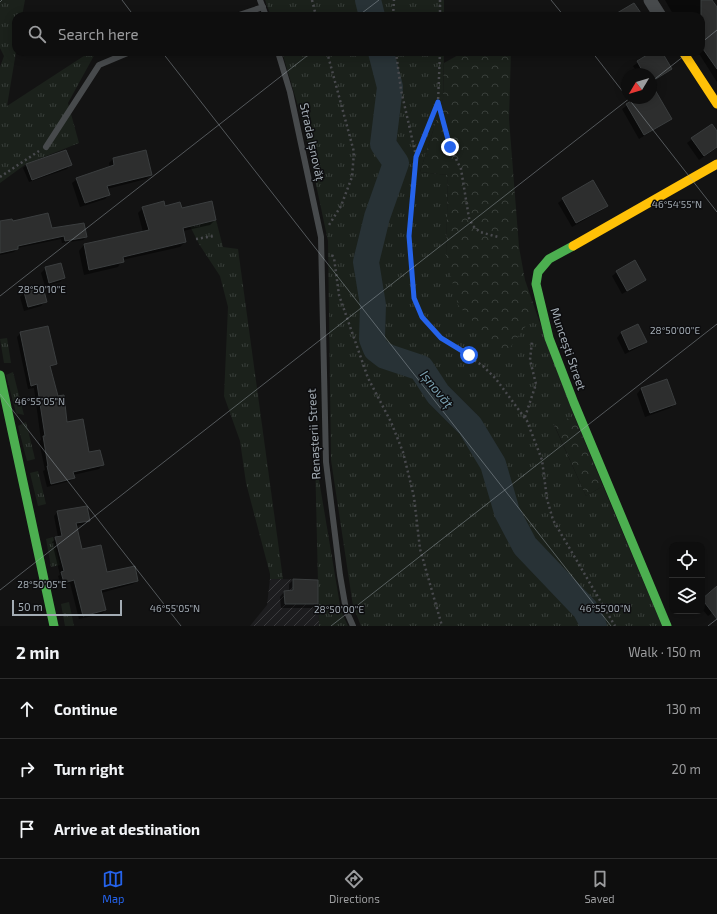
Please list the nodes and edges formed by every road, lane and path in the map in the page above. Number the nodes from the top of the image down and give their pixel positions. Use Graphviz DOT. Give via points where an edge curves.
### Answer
graph roads {
  1 [pos="260,0"];
  2 [pos="312,0"];
  3 [pos="394,0"];
  4 [pos="440,0"];
  5 [pos="650,0"];
  6 [pos="263,7"];
  7 [pos="248,12"];
  8 [pos="265,12"];
  9 [pos="315,12"];
  10 [pos="393,12"];
  11 [pos="440,12"];
  12 [pos="658,12"];
  13 [pos="120,56"];
  14 [pos="279,56"];
  15 [pos="328,56"];
  16 [pos="397,56"];
  17 [pos="440,56"];
  18 [pos="686,56"];
  19 [pos="438,102"];
  20 [pos="717,104"];
  21 [pos="46,147"];
  22 [pos="416,157"];
  23 [pos="717,164"];
  24 [pos="0,177"];
  25 [pos="214,236"];
  26 [pos="321,237"];
  27 [pos="498,237"];
  28 [pos="196,239"];
  29 [pos="532,334"];
  30 [pos="0,376"];
  31 [pos="525,418"];
  32 [pos="54,626"];
  33 [pos="353,626"];
  34 [pos="442,626"];
  35 [pos="615,626"];
  36 [pos="667,626"];
  1 -- 6 [label="lane"];
  2 -- 9 [label="path"];
  3 -- 10 [label="path"];
  4 -- 11 [label="path"];
  5 -- 12 [label="street"];
  6 -- 7 [label="lane"];
  6 -- 8 [label="lane"];
  13 -- 21 [label="lane" via="99,65"];
  14 -- 26 [label="lane, Strada Ișnovăț" via="290,92"];
  15 -- 26 [label="path" via="354,152 352,177 341,206"];
  16 -- 22 [label="path" via="401,90"];
  17 -- 19 [label="path"];
  18 -- 20 [label="street"];
  19 -- 22 [label="path"];
  19 -- 27 [label="path" via="448,141 461,169 469,218 480,232"];
  21 -- 24 [label="path"];
  22 -- 31 [label="path" via="409,236 414,298 422,317 441,338 483,366"];
  23 -- 36 [label="street, Muncești Street" via="550,259 538,272 536,284 549,338"];
  25 -- 28 [label="path"];
  26 -- 33 [label="lane, Renașterii Street" via="326,462 342,589 346,610"];
  26 -- 34 [label="path" via="334,258 339,295 368,378 403,452 414,497 420,549"];
  29 -- 31 [label="path" via="530,360 536,384"];
  30 -- 32 [label="street"];
  31 -- 35 [label="path" via="542,460 547,499 553,520"];
}
